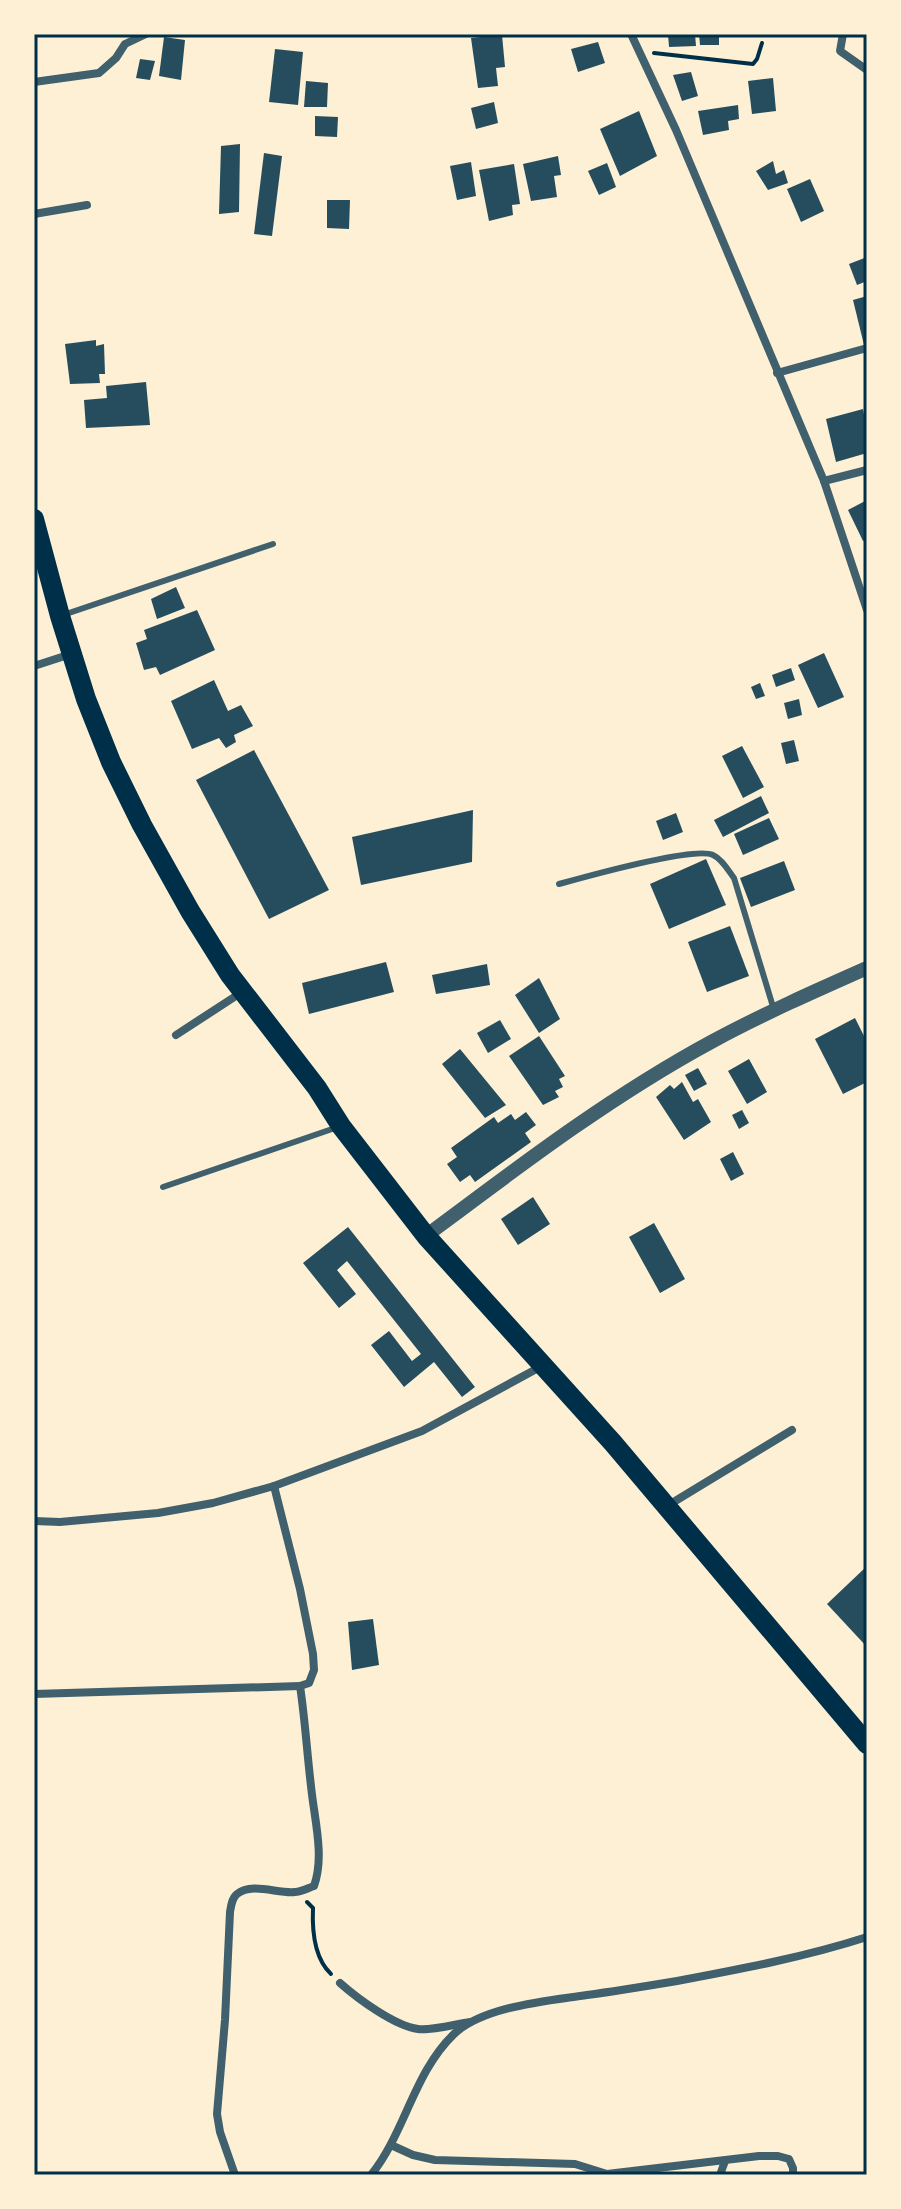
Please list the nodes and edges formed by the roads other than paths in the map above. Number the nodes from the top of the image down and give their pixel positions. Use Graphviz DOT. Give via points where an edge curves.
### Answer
graph roads {
  1 [pos="146,34"];
  2 [pos="631,34"];
  3 [pos="843,34"];
  4 [pos="867,70"];
  5 [pos="34,82"];
  6 [pos="87,205"];
  7 [pos="34,214"];
  8 [pos="867,348"];
  9 [pos="777,373"];
  10 [pos="867,470"];
  11 [pos="824,481"];
  12 [pos="34,519"];
  13 [pos="273,544"];
  14 [pos="867,610"];
  15 [pos="60,616"];
  16 [pos="72,654"];
  17 [pos="34,666"];
  18 [pos="559,884"];
  19 [pos="867,968"];
  20 [pos="242,991"];
  21 [pos="774,1010"];
  22 [pos="176,1035"];
  23 [pos="341,1126"];
  24 [pos="163,1187"];
  25 [pos="426,1236"];
  26 [pos="543,1365"];
  27 [pos="792,1430"];
  28 [pos="274,1486"];
  29 [pos="666,1506"];
  30 [pos="34,1521"];
  31 [pos="300,1686"];
  32 [pos="34,1694"];
  33 [pos="867,1744"];
  34 [pos="867,1937"];
  35 [pos="340,1983"];
  36 [pos="472,2021"];
  37 [pos="391,2145"];
  38 [pos="725,2161"];
  39 [pos="235,2175"];
  40 [pos="371,2175"];
  41 [pos="720,2175"];
  42 [pos="793,2175"];
  1 -- 5 [label="street" via="125,44 99,73"];
  2 -- 9 [label="street"];
  3 -- 4 [label="street" via="840,51"];
  6 -- 7 [label="street"];
  8 -- 9 [label="street"];
  9 -- 11 [label="street"];
  10 -- 11 [label="street"];
  11 -- 14 [label="street"];
  12 -- 15 [label="highway"];
  13 -- 15 [label="lane"];
  15 -- 16 [label="highway"];
  16 -- 17 [label="street"];
  16 -- 20 [label="highway" via="111,762 142,825"];
  18 -- 21 [label="lane" via="711,853 734,878"];
  19 -- 21 [label="street"];
  20 -- 22 [label="street"];
  20 -- 23 [label="highway"];
  21 -- 25 [label="street" via="591,1116"];
  23 -- 24 [label="lane"];
  23 -- 25 [label="highway"];
  25 -- 26 [label="highway"];
  26 -- 28 [label="street" via="422,1431"];
  26 -- 29 [label="highway"];
  27 -- 29 [label="street"];
  28 -- 30 [label="street" via="158,1513"];
  28 -- 31 [label="street" via="313,1654 313,1677"];
  29 -- 33 [label="highway"];
  31 -- 32 [label="street"];
  31 -- 39 [label="street" via="318,1875 314,1886 297,1892 259,1889 232,1900 217,2114"];
  34 -- 36 [label="street" via="767,1964 539,2001"];
  35 -- 36 [label="street" via="362,2002 419,2030"];
  36 -- 37 [label="street" via="435,2058"];
  37 -- 38 [label="street" via="435,2160 575,2164 607,2174"];
  37 -- 40 [label="street"];
  38 -- 41 [label="street"];
  38 -- 42 [label="street" via="778,2156 789,2159"];
}
